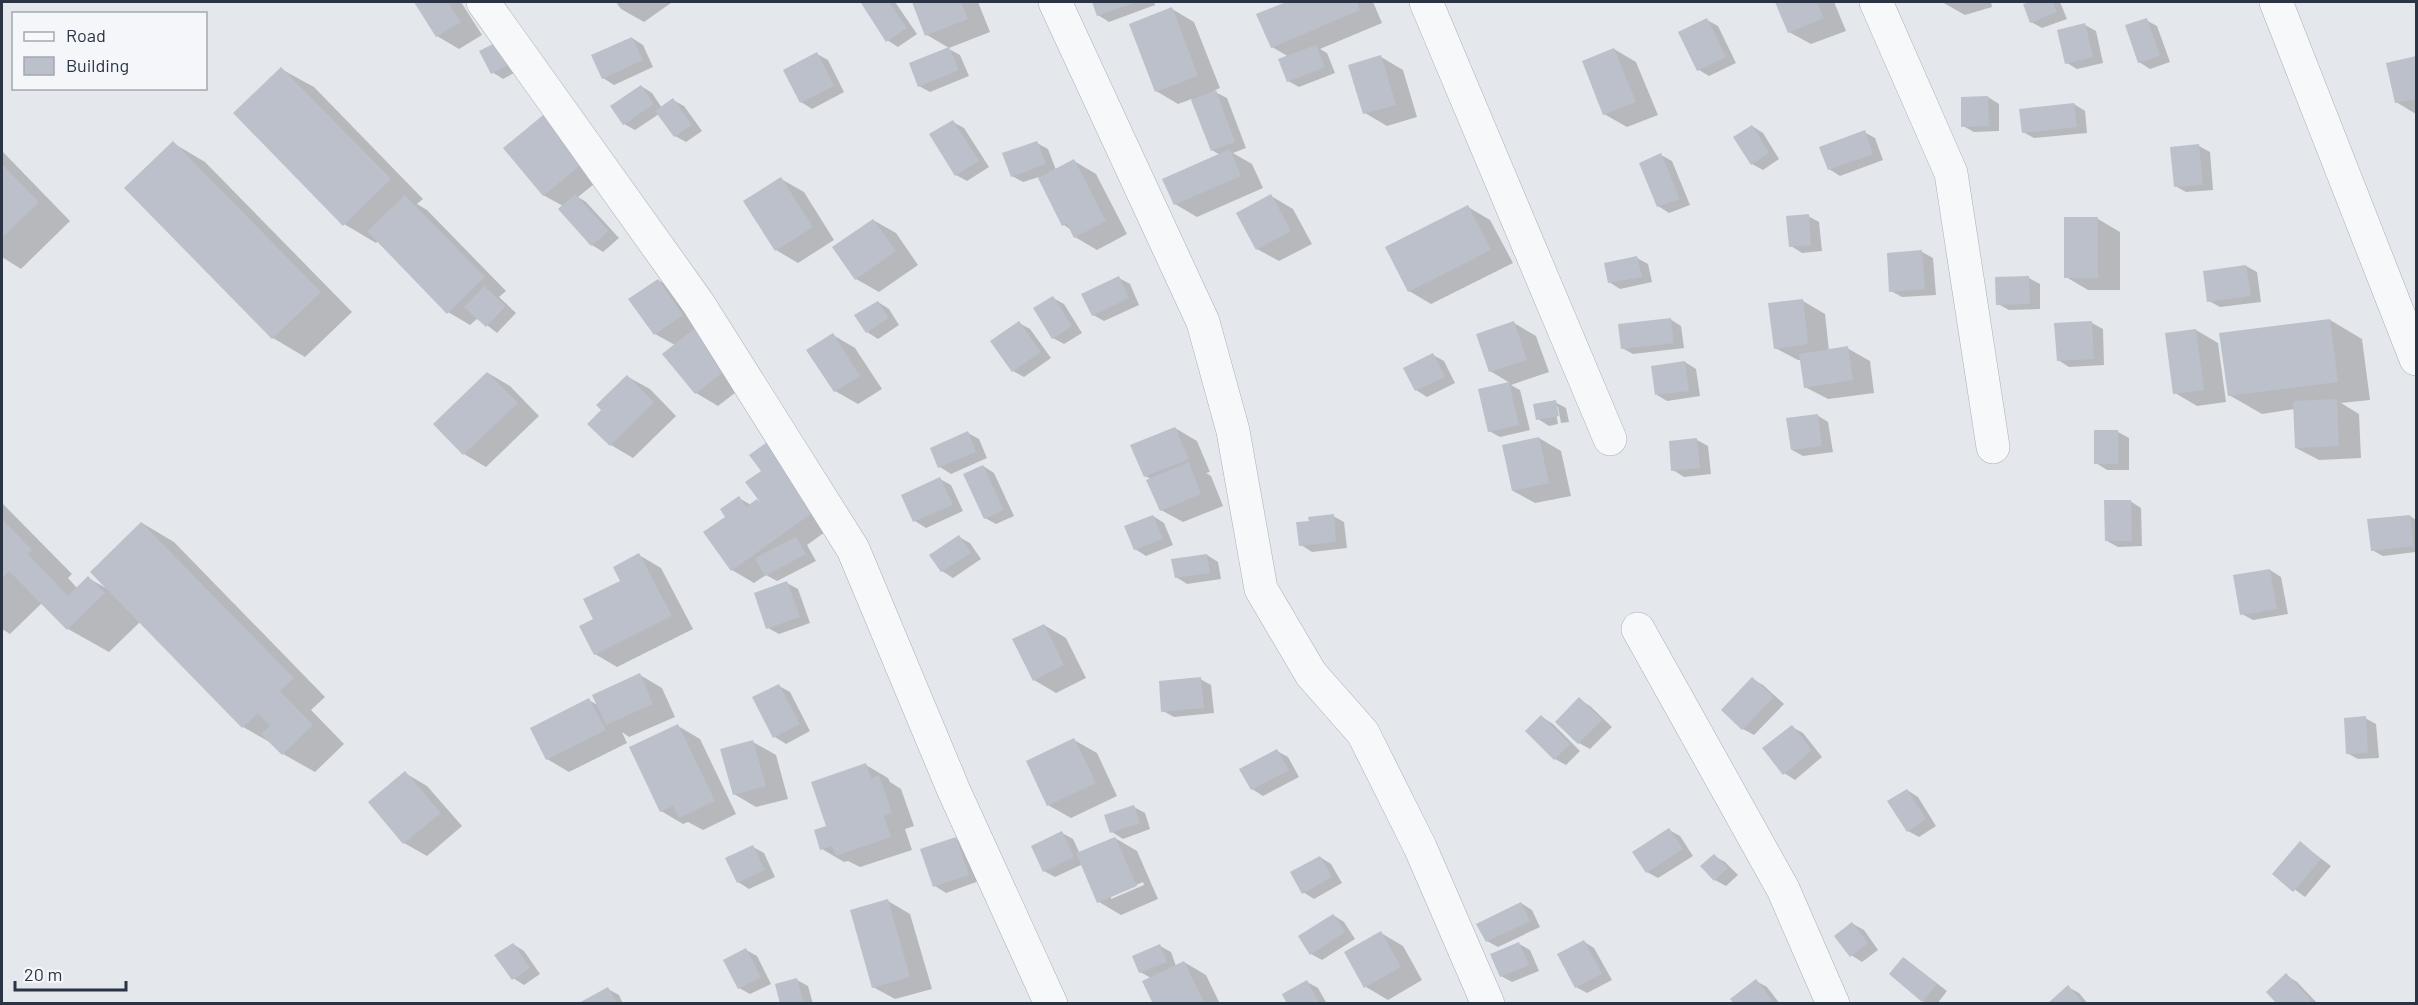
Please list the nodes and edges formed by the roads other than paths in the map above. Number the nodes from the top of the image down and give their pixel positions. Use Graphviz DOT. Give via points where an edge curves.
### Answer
graph roads {
  1 [pos="483,2"];
  2 [pos="1055,2"];
  3 [pos="1426,2"];
  4 [pos="1876,2"];
  5 [pos="2276,2"];
  6 [pos="2416,359"];
  7 [pos="1610,439"];
  8 [pos="1993,447"];
  9 [pos="1638,629"];
  10 [pos="1051,1004"];
  11 [pos="1488,1004"];
  12 [pos="1833,1004"];
  1 -- 10 [label="street" via="698,303 853,549 954,791"];
  2 -- 11 [label="street" via="1203,322 1233,431 1261,590 1311,674 1363,733 1420,847"];
  3 -- 7 [label="street"];
  4 -- 8 [label="street" via="1951,173"];
  5 -- 6 [label="street"];
  9 -- 12 [label="street" via="1783,889"];
}
